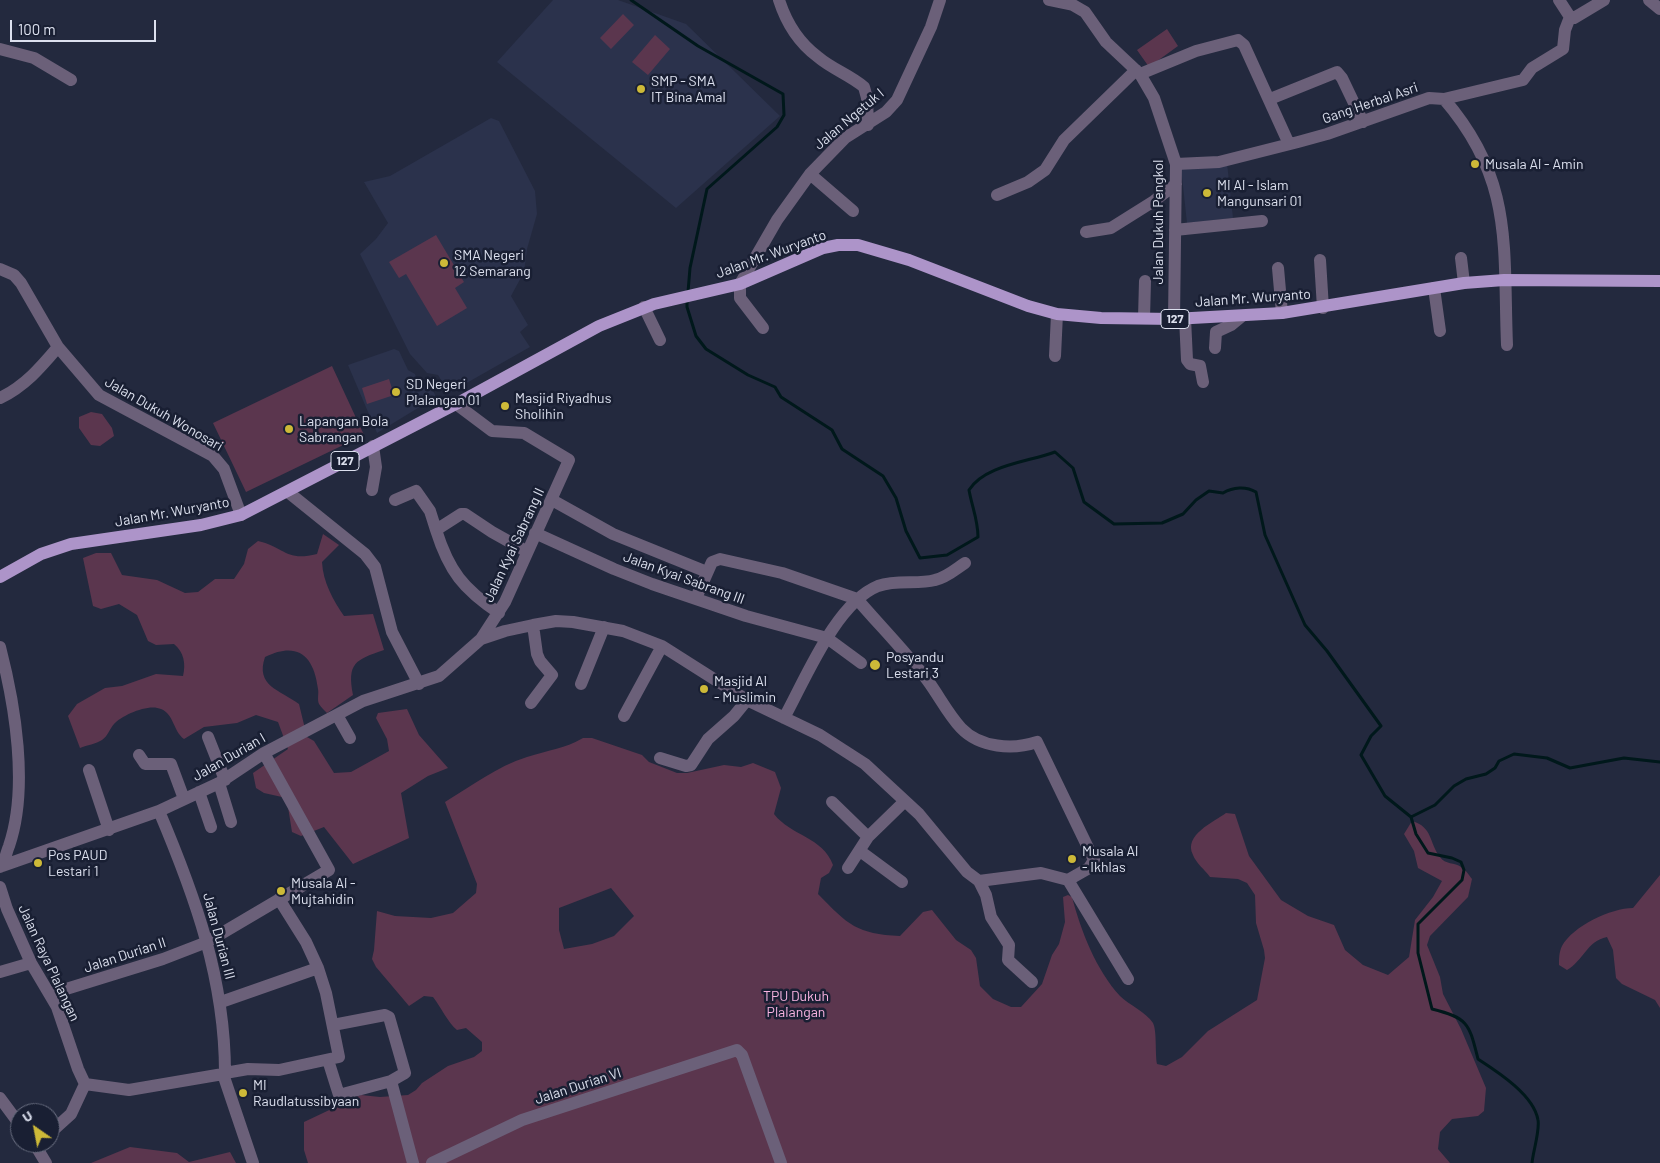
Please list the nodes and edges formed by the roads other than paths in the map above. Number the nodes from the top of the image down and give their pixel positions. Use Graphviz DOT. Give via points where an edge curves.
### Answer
graph roads {
  1 [pos="940,0"];
  2 [pos="1049,0"];
  3 [pos="1559,0"];
  4 [pos="1604,0"];
  5 [pos="1649,0"];
  6 [pos="784,2"];
  7 [pos="1075,3"];
  8 [pos="1660,9"];
  9 [pos="1570,17"];
  10 [pos="0,49"];
  11 [pos="1138,72"];
  12 [pos="71,80"];
  13 [pos="1270,99"];
  14 [pos="1444,99"];
  15 [pos="1363,122"];
  16 [pos="868,125"];
  17 [pos="1290,144"];
  18 [pos="1176,164"];
  19 [pos="810,174"];
  20 [pos="1176,184"];
  21 [pos="997,195"];
  22 [pos="853,211"];
  23 [pos="1262,221"];
  24 [pos="1175,230"];
  25 [pos="1086,232"];
  26 [pos="1461,258"];
  27 [pos="1320,260"];
  28 [pos="1278,268"];
  29 [pos="0,269"];
  30 [pos="1504,280"];
  31 [pos="1145,281"];
  32 [pos="1660,281"];
  33 [pos="1464,283"];
  34 [pos="740,284"];
  35 [pos="1434,288"];
  36 [pos="644,307"];
  37 [pos="1323,308"];
  38 [pos="1282,313"];
  39 [pos="1057,314"];
  40 [pos="1242,316"];
  41 [pos="1144,318"];
  42 [pos="1179,319"];
  43 [pos="763,328"];
  44 [pos="1440,331"];
  45 [pos="660,340"];
  46 [pos="1507,345"];
  47 [pos="58,346"];
  48 [pos="1215,348"];
  49 [pos="1055,356"];
  50 [pos="1203,382"];
  51 [pos="0,398"];
  52 [pos="456,404"];
  53 [pos="373,446"];
  54 [pos="372,490"];
  55 [pos="288,492"];
  56 [pos="395,500"];
  57 [pos="552,500"];
  58 [pos="242,515"];
  59 [pos="436,530"];
  60 [pos="535,533"];
  61 [pos="526,551"];
  62 [pos="965,563"];
  63 [pos="707,572"];
  64 [pos="0,577"];
  65 [pos="696,598"];
  66 [pos="857,598"];
  67 [pos="499,613"];
  68 [pos="533,625"];
  69 [pos="604,627"];
  70 [pos="827,638"];
  71 [pos="481,639"];
  72 [pos="662,646"];
  73 [pos="0,647"];
  74 [pos="861,663"];
  75 [pos="418,684"];
  76 [pos="581,684"];
  77 [pos="747,700"];
  78 [pos="531,703"];
  79 [pos="337,715"];
  80 [pos="624,716"];
  81 [pos="784,718"];
  82 [pos="208,737"];
  83 [pos="350,738"];
  84 [pos="264,753"];
  85 [pos="139,754"];
  86 [pos="660,758"];
  87 [pos="89,770"];
  88 [pos="222,781"];
  89 [pos="199,792"];
  90 [pos="184,798"];
  91 [pos="905,801"];
  92 [pos="832,802"];
  93 [pos="159,811"];
  94 [pos="231,822"];
  95 [pos="212,827"];
  96 [pos="109,830"];
  97 [pos="868,837"];
  98 [pos="860,851"];
  99 [pos="1,866"];
  100 [pos="848,868"];
  101 [pos="1068,880"];
  102 [pos="979,881"];
  103 [pos="902,882"];
  104 [pos="0,887"];
  105 [pos="279,899"];
  106 [pos="207,942"];
  107 [pos="31,963"];
  108 [pos="0,972"];
  109 [pos="319,972"];
  110 [pos="1128,979"];
  111 [pos="1032,982"];
  112 [pos="50,994"];
  113 [pos="221,1002"];
  114 [pos="333,1025"];
  115 [pos="328,1060"];
  116 [pos="224,1073"];
  117 [pos="391,1081"];
  118 [pos="85,1084"];
  119 [pos="0,1098"];
  120 [pos="10,1112"];
  121 [pos="60,1124"];
  122 [pos="253,1163"];
  123 [pos="413,1163"];
  124 [pos="432,1163"];
  125 [pos="781,1163"];
  1 -- 16 [label="street, Jalan Ngetuk I" via="904,88 886,112"];
  2 -- 7 [label="street, Jalan Dukuh Pengkol"];
  3 -- 9 [label="street"];
  4 -- 9 [label="street"];
  5 -- 8 [label="street"];
  6 -- 16 [label="street" via="788,22 804,45 818,58 864,87"];
  7 -- 11 [label="street, Jalan Dukuh Pengkol" via="1106,42"];
  9 -- 14 [label="street, Gang Herbal Asri" via="1563,49 1532,68 1523,80"];
  10 -- 12 [label="street" via="34,58"];
  11 -- 13 [label="street" via="1238,40 1244,45"];
  11 -- 18 [label="street, Jalan Dukuh Pengkol" via="1154,98"];
  11 -- 21 [label="street" via="1064,140 1045,170 1028,182"];
  13 -- 15 [label="street" via="1337,72"];
  13 -- 17 [label="street"];
  14 -- 15 [label="street, Gang Herbal Asri" via="1429,98"];
  14 -- 30 [label="street" via="1467,128 1488,165 1503,223"];
  15 -- 17 [label="street, Gang Herbal Asri"];
  16 -- 19 [label="street, Jalan Ngetuk I" via="845,138"];
  17 -- 18 [label="street, Gang Herbal Asri" via="1219,162"];
  18 -- 20 [label="street, Jalan Dukuh Pengkol"];
  19 -- 22 [label="street"];
  19 -- 34 [label="street, Jalan Ngetuk I" via="777,220"];
  20 -- 24 [label="street, Jalan Dukuh Pengkol"];
  20 -- 25 [label="street" via="1154,202 1111,228"];
  23 -- 24 [label="street"];
  24 -- 42 [label="street, Jalan Dukuh Pengkol"];
  26 -- 33 [label="street"];
  27 -- 37 [label="street"];
  28 -- 38 [label="street"];
  29 -- 47 [label="street, Jalan Dukuh Wonosari" via="14,275 21,283"];
  30 -- 32 [label="main road, Jalan Mr. Wuryanto / 127"];
  30 -- 33 [label="main road, Jalan Mr. Wuryanto / 127"];
  30 -- 46 [label="street"];
  31 -- 41 [label="street"];
  33 -- 35 [label="main road, Jalan Mr. Wuryanto / 127"];
  34 -- 36 [label="main road, Jalan Mr. Wuryanto / 127"];
  34 -- 39 [label="main road, Jalan Mr. Wuryanto / 127" via="823,248 848,244 909,260"];
  34 -- 43 [label="street" via="740,298"];
  35 -- 37 [label="main road, Jalan Mr. Wuryanto / 127"];
  35 -- 44 [label="street"];
  36 -- 45 [label="street"];
  36 -- 52 [label="main road, Jalan Mr. Wuryanto / 127" via="592,329"];
  37 -- 38 [label="main road, Jalan Mr. Wuryanto / 127"];
  38 -- 40 [label="main road, Jalan Mr. Wuryanto / 127"];
  39 -- 41 [label="main road, Jalan Mr. Wuryanto / 127"];
  39 -- 49 [label="street"];
  40 -- 42 [label="main road, Jalan Mr. Wuryanto / 127"];
  40 -- 48 [label="street" via="1216,332"];
  41 -- 42 [label="main road, Jalan Mr. Wuryanto / 127"];
  42 -- 50 [label="street, Jalan Dukuh Pengkol" via="1187,360 1200,366"];
  47 -- 51 [label="street" via="20,387"];
  47 -- 58 [label="street, Jalan Dukuh Wonosari" via="99,395 213,456 224,469"];
  52 -- 53 [label="main road, Jalan Mr. Wuryanto / 127"];
  52 -- 57 [label="street, Jalan Kyai Sabrang II" via="492,431 524,433 569,460"];
  53 -- 54 [label="street" via="376,467"];
  53 -- 55 [label="main road, Jalan Mr. Wuryanto / 127"];
  55 -- 58 [label="main road, Jalan Mr. Wuryanto / 127"];
  55 -- 75 [label="street" via="365,554 374,568 392,632"];
  56 -- 59 [label="street" via="416,491 430,511"];
  57 -- 60 [label="street, Jalan Kyai Sabrang II"];
  57 -- 63 [label="street" via="613,534"];
  58 -- 64 [label="main road, Jalan Mr. Wuryanto / 127" via="201,525 71,544 41,554"];
  59 -- 61 [label="street" via="465,514"];
  59 -- 67 [label="street" via="455,574 475,597"];
  60 -- 61 [label="street, Jalan Kyai Sabrang II"];
  60 -- 65 [label="street, Jalan Kyai Sabrang III" via="614,569"];
  61 -- 67 [label="street, Jalan Kyai Sabrang II"];
  62 -- 66 [label="street" via="936,580 911,580 879,586"];
  63 -- 65 [label="street"];
  63 -- 66 [label="street" via="712,562 720,559 782,573"];
  65 -- 70 [label="street, Jalan Kyai Sabrang III" via="746,616"];
  66 -- 70 [label="street"];
  66 -- 101 [label="street" via="928,681 961,729 973,737 1000,746 1014,748 1036,742 1040,747 1052,778 1094,860 1089,868"];
  67 -- 71 [label="street, Jalan Kyai Sabrang II"];
  68 -- 69 [label="street" via="556,621"];
  68 -- 71 [label="street"];
  68 -- 78 [label="street" via="540,662 552,675"];
  69 -- 72 [label="street"];
  69 -- 76 [label="street"];
  70 -- 74 [label="street"];
  70 -- 81 [label="street"];
  71 -- 75 [label="street, Jalan Durian I" via="439,676"];
  72 -- 77 [label="street"];
  72 -- 80 [label="street"];
  73 -- 99 [label="street" via="11,689 18,749 16,826"];
  75 -- 79 [label="street, Jalan Durian I" via="363,701"];
  77 -- 81 [label="street"];
  77 -- 86 [label="street" via="708,739 691,765"];
  79 -- 83 [label="street"];
  79 -- 84 [label="street, Jalan Durian I"];
  81 -- 91 [label="street" via="820,735 865,764"];
  82 -- 88 [label="street"];
  84 -- 88 [label="street, Jalan Durian I"];
  84 -- 105 [label="street, Jalan Durian II" via="330,869"];
  85 -- 90 [label="street" via="145,764 170,763"];
  87 -- 96 [label="street"];
  88 -- 89 [label="street, Jalan Durian I"];
  88 -- 94 [label="street"];
  89 -- 90 [label="street, Jalan Durian I"];
  89 -- 95 [label="street"];
  90 -- 93 [label="street, Jalan Durian I"];
  91 -- 97 [label="street"];
  91 -- 102 [label="street" via="967,872"];
  92 -- 97 [label="street"];
  93 -- 96 [label="street, Jalan Durian I"];
  93 -- 106 [label="street, Jalan Durian III" via="184,871"];
  96 -- 99 [label="street, Jalan Durian I"];
  97 -- 98 [label="street"];
  98 -- 100 [label="street"];
  98 -- 103 [label="street"];
  101 -- 102 [label="street" via="1041,873"];
  101 -- 110 [label="street"];
  102 -- 111 [label="street" via="991,917 1009,945 1008,960"];
  104 -- 107 [label="street, Jalan Raya Plalangan"];
  105 -- 106 [label="street, Jalan Durian II"];
  105 -- 109 [label="street" via="306,942"];
  106 -- 112 [label="street, Jalan Durian II"];
  106 -- 113 [label="street, Jalan Durian III"];
  107 -- 108 [label="street"];
  107 -- 112 [label="street, Jalan Raya Plalangan"];
  109 -- 113 [label="street"];
  109 -- 114 [label="street"];
  112 -- 118 [label="street, Jalan Raya Plalangan"];
  113 -- 116 [label="street, Jalan Durian III" via="225,1034"];
  114 -- 115 [label="street" via="339,1055"];
  114 -- 117 [label="street" via="384,1015 389,1017 405,1073"];
  115 -- 116 [label="street" via="279,1070 248,1069"];
  115 -- 117 [label="street" via="339,1094"];
  116 -- 118 [label="street" via="129,1090"];
  116 -- 122 [label="street"];
  117 -- 123 [label="street"];
  118 -- 121 [label="street" via="73,1112"];
  119 -- 120 [label="street"];
  124 -- 125 [label="street, Jalan Durian VI" via="522,1120 737,1050 742,1055"];
}
